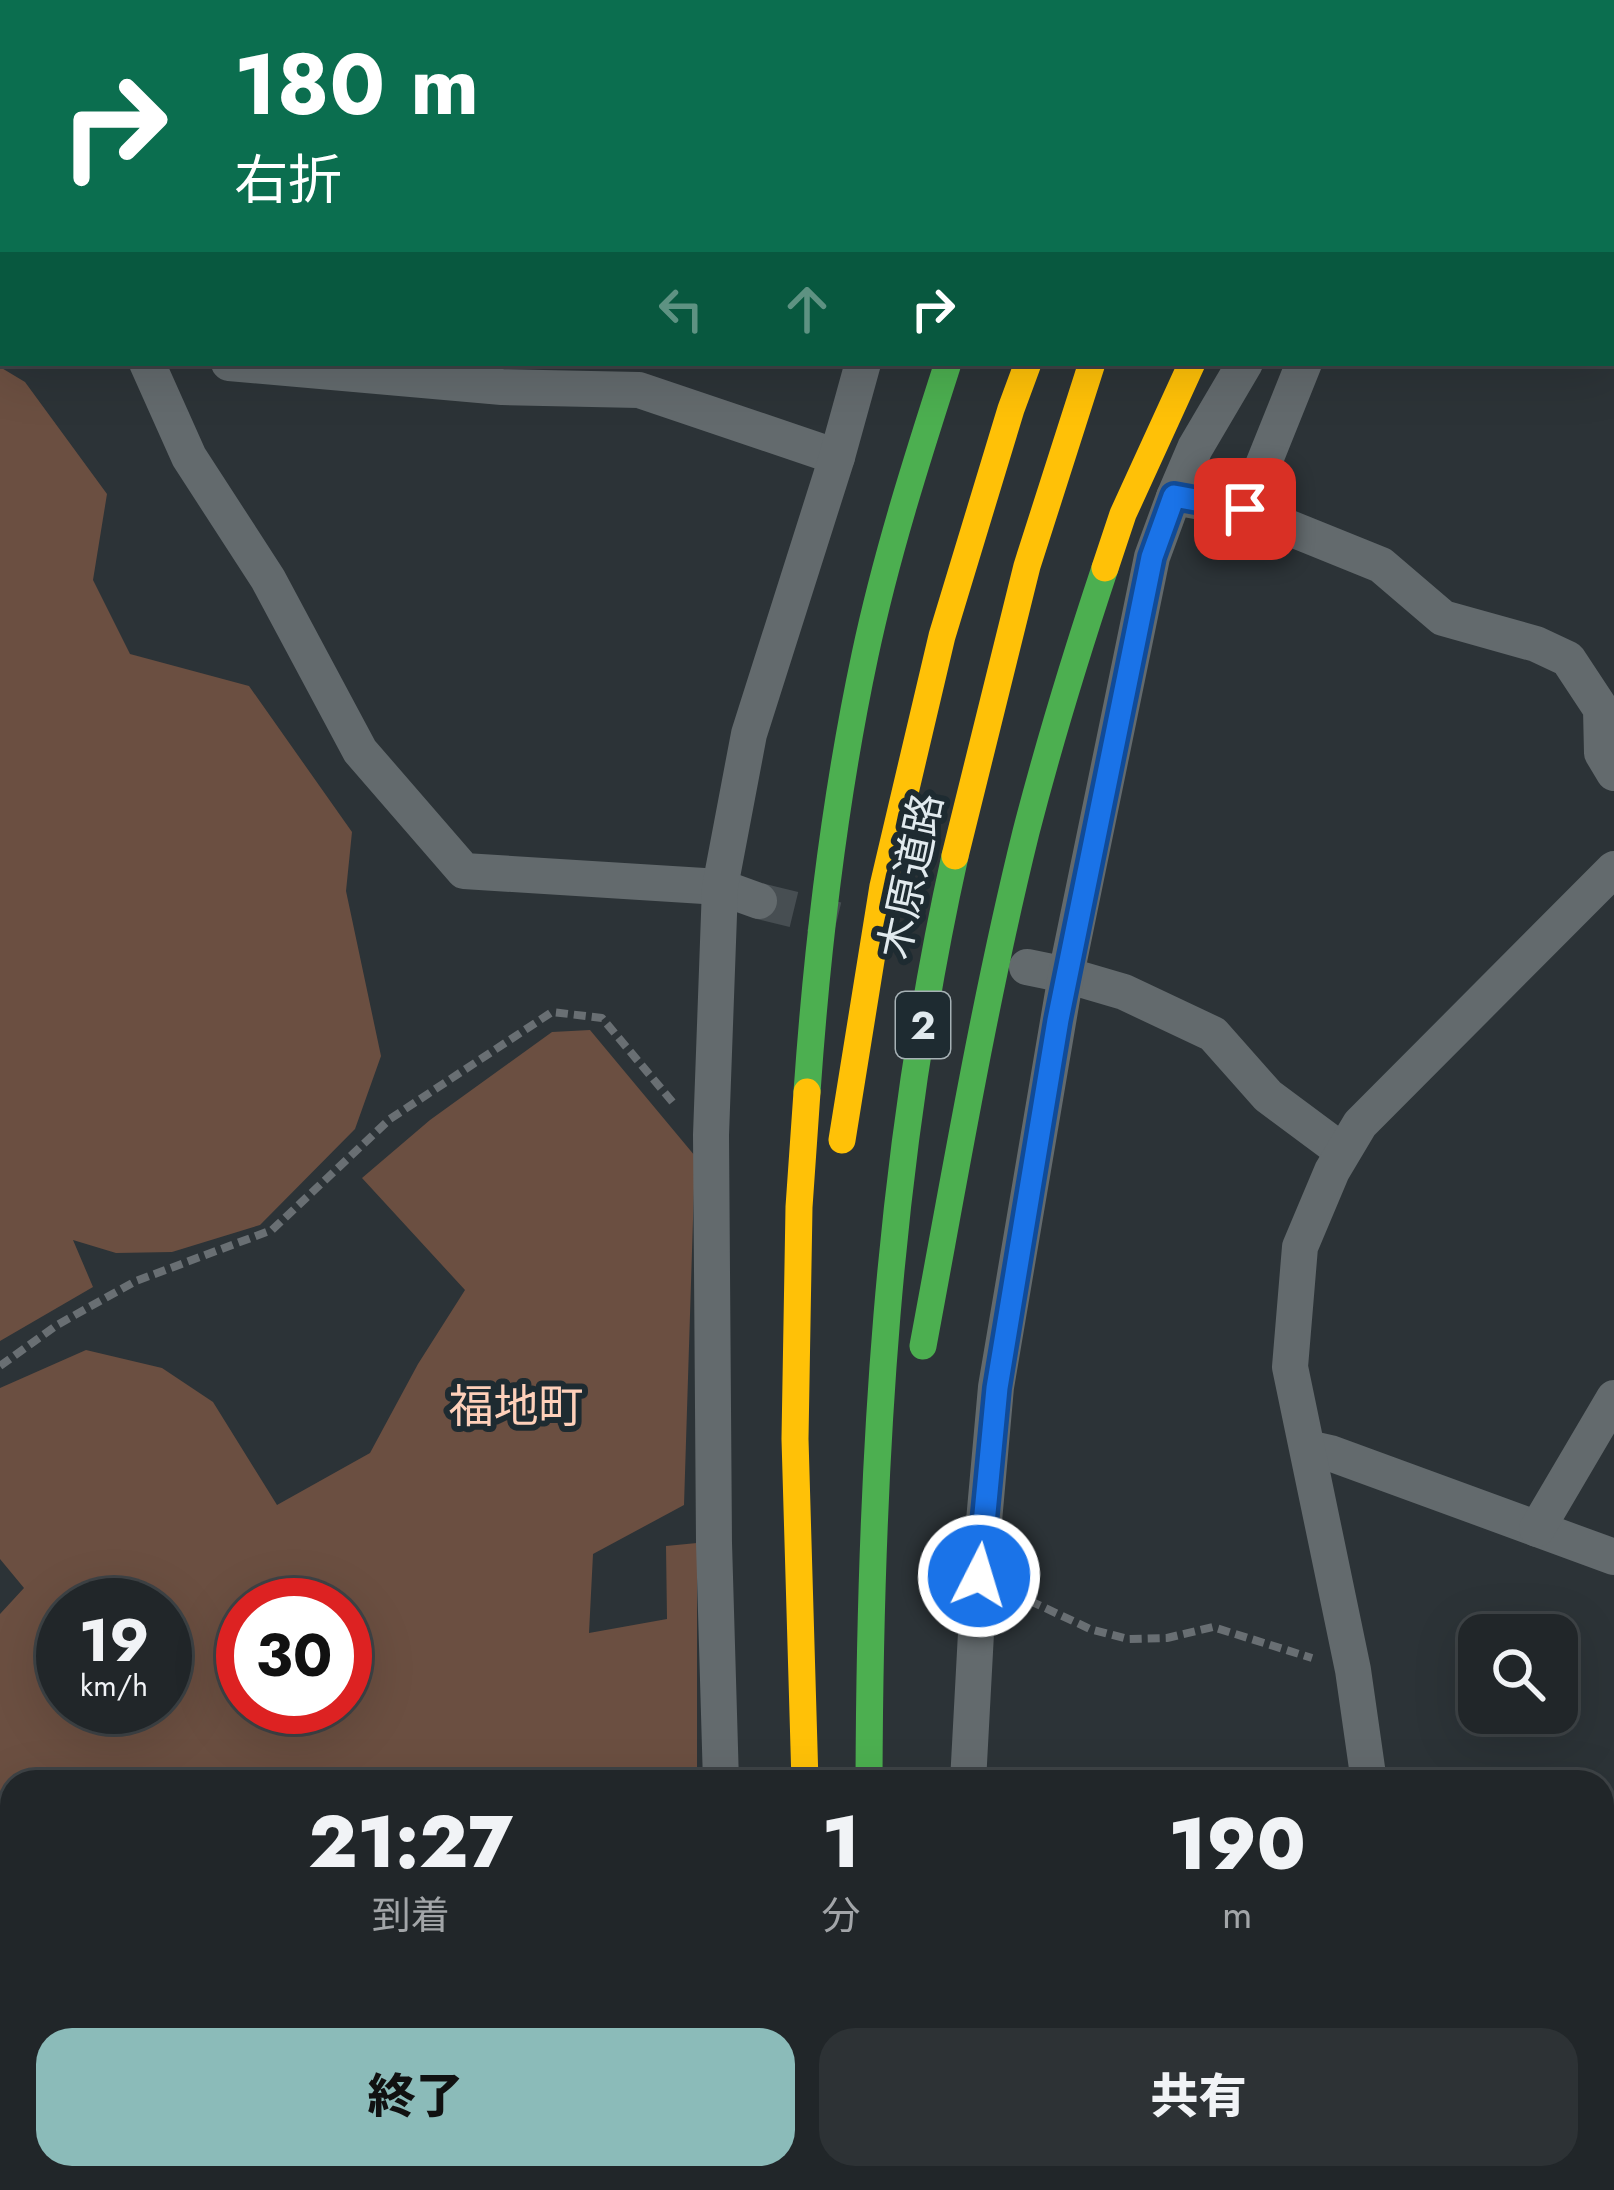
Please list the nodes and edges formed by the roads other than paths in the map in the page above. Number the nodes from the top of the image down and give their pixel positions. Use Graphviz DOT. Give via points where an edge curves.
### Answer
graph roads {
  1 [pos="148,366"];
  2 [pos="298,366"];
  3 [pos="862,366"];
  4 [pos="947,366"];
  5 [pos="1027,366"];
  6 [pos="1091,366"];
  7 [pos="1191,366"];
  8 [pos="1243,366"];
  9 [pos="1303,366"];
  10 [pos="436,372"];
  11 [pos="507,375"];
  12 [pos="837,457"];
  13 [pos="1174,496"];
  14 [pos="1245,509"];
  15 [pos="1614,773"];
  16 [pos="1612,876"];
  17 [pos="720,887"];
  18 [pos="759,901"];
  19 [pos="1027,967"];
  20 [pos="1066,975"];
  21 [pos="1342,1150"];
  22 [pos="838,1171"];
  23 [pos="825,1302"];
  24 [pos="918,1372"];
  25 [pos="1614,1398"];
  26 [pos="905,1442"];
  27 [pos="1308,1448"];
  28 [pos="1537,1529"];
  29 [pos="1614,1557"];
  30 [pos="804,1706"];
  31 [pos="869,1707"];
  32 [pos="721,1770"];
  33 [pos="805,1770"];
  34 [pos="869,1770"];
  35 [pos="969,1770"];
  36 [pos="1367,1770"];
  1 -- 17 [label="street" via="188,458 268,579 360,751 464,872"];
  2 -- 10 [label="street"];
  3 -- 12 [label="street"];
  4 -- 30 [label="highway" via="865,654 812,1021 795,1439"];
  5 -- 22 [label="highway, 木原道路 / 2" via="942,636 883,886"];
  6 -- 31 [label="highway, 木原道路 / 2" via="998,667 939,928 902,1156 880,1388"];
  7 -- 24 [label="highway" via="1123,514 1068,678 991,987"];
  8 -- 13 [label="street"];
  9 -- 14 [label="street"];
  10 -- 11 [label="street"];
  11 -- 12 [label="street" via="639,390"];
  12 -- 17 [label="street" via="749,734"];
  13 -- 14 [label="street"];
  13 -- 20 [label="street" via="1152,557"];
  14 -- 15 [label="street" via="1381,565 1443,618 1568,659 1601,710 1602,753"];
  16 -- 21 [label="street"];
  17 -- 18 [label="street"];
  17 -- 32 [label="street" via="711,1136"];
  19 -- 20 [label="street"];
  20 -- 21 [label="street" via="1213,1034 1268,1096"];
  20 -- 35 [label="street" via="997,1388"];
  21 -- 27 [label="street" via="1300,1247 1290,1367"];
  23 -- 30 [label="highway"];
  25 -- 28 [label="street"];
  26 -- 31 [label="highway"];
  27 -- 28 [label="street"];
  27 -- 36 [label="street"];
  28 -- 29 [label="street"];
  30 -- 33 [label="highway"];
  31 -- 34 [label="highway, 2"];
}
